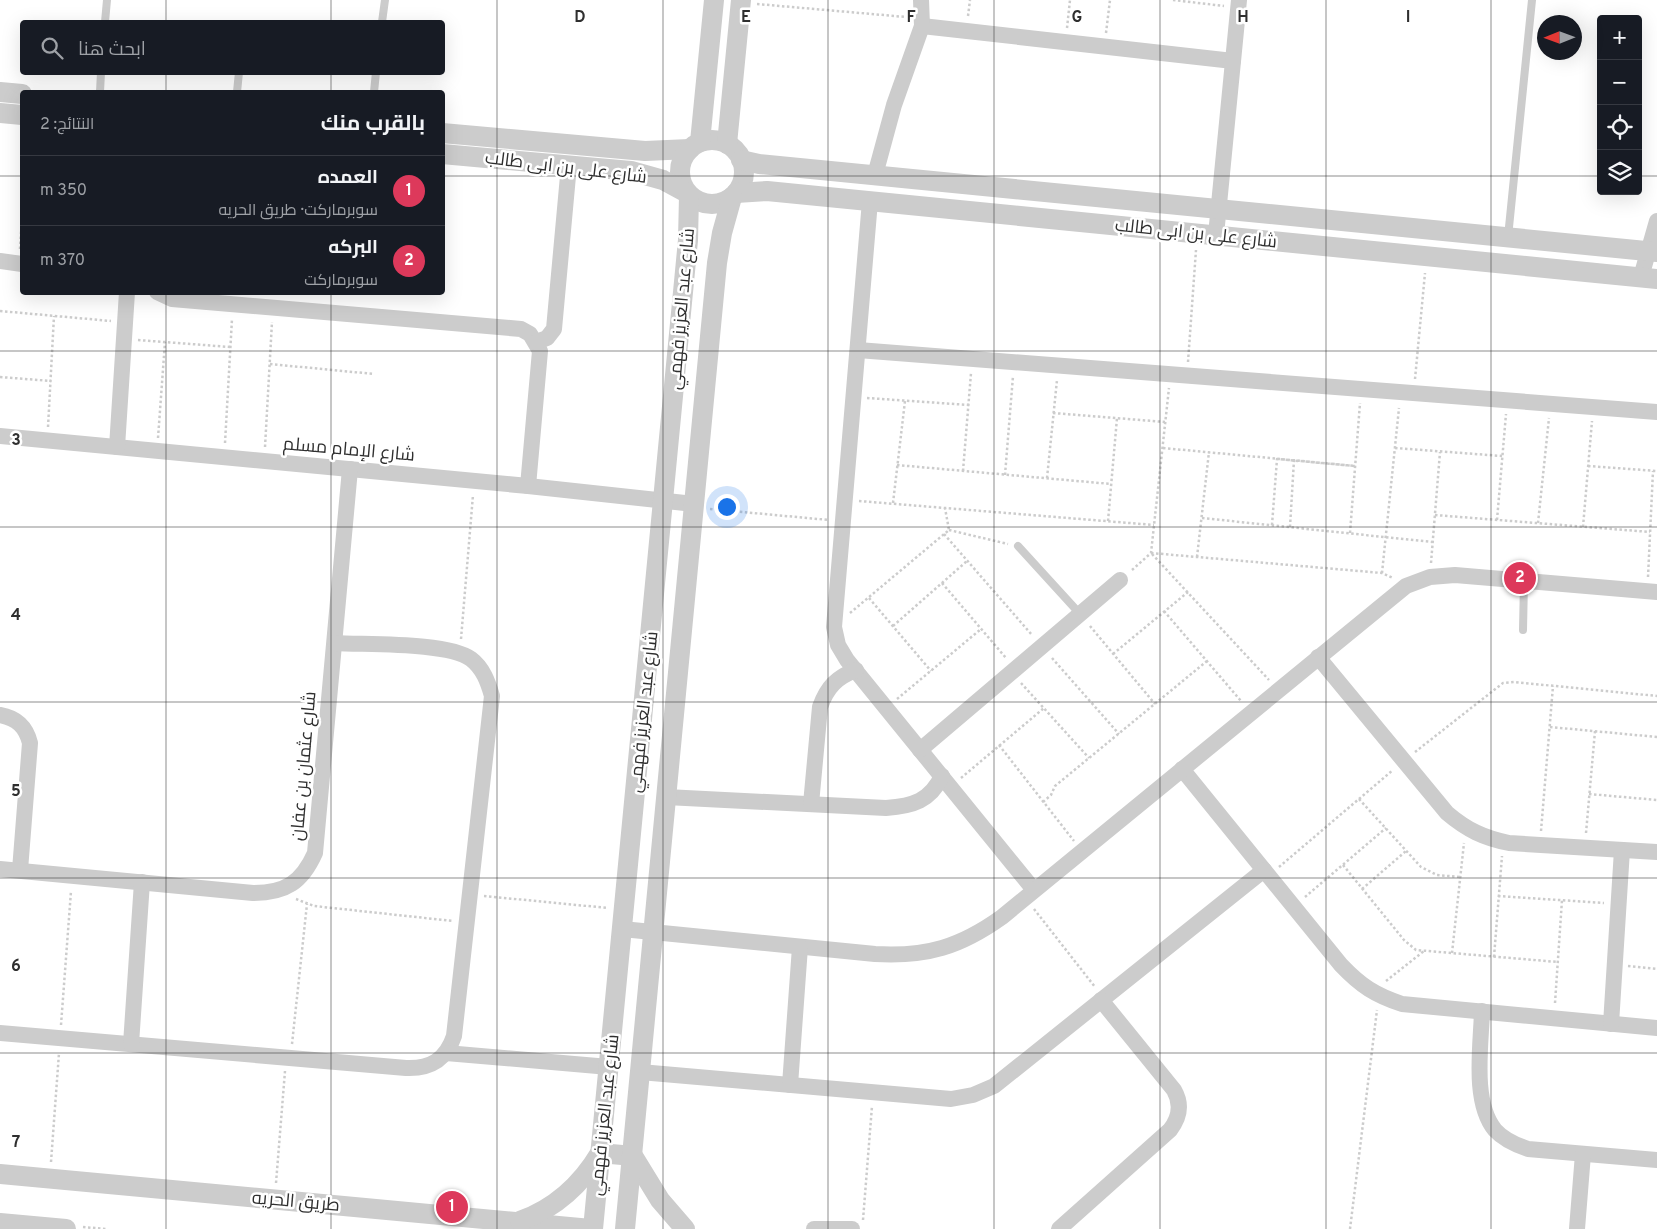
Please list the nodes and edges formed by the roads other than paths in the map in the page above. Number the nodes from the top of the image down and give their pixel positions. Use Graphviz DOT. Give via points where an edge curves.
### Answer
graph roads {
  1 [pos="107,0"];
  2 [pos="385,0"];
  3 [pos="714,0"];
  4 [pos="921,0"];
  5 [pos="1532,0"];
  6 [pos="741,2"];
  7 [pos="1238,4"];
  8 [pos="105,20"];
  9 [pos="382,20"];
  10 [pos="922,22"];
  11 [pos="1233,61"];
  12 [pos="101,75"];
  13 [pos="239,75"];
  14 [pos="376,75"];
  15 [pos="100,90"];
  16 [pos="237,90"];
  17 [pos="374,90"];
  18 [pos="0,92"];
  19 [pos="20,94"];
  20 [pos="703,109"];
  21 [pos="730,112"];
  22 [pos="0,113"];
  23 [pos="20,115"];
  24 [pos="445,133"];
  25 [pos="727,144"];
  26 [pos="695,145"];
  27 [pos="633,150"];
  28 [pos="445,154"];
  29 [pos="741,160"];
  30 [pos="569,165"];
  31 [pos="782,166"];
  32 [pos="631,171"];
  33 [pos="875,175"];
  34 [pos="780,192"];
  35 [pos="688,194"];
  36 [pos="734,195"];
  37 [pos="870,201"];
  38 [pos="1219,209"];
  39 [pos="1657,222"];
  40 [pos="1207,235"];
  41 [pos="1508,237"];
  42 [pos="688,240"];
  43 [pos="719,245"];
  44 [pos="1653,251"];
  45 [pos="0,261"];
  46 [pos="20,264"];
  47 [pos="1649,278"];
  48 [pos="126,295"];
  49 [pos="163,295"];
  50 [pos="536,342"];
  51 [pos="858,350"];
  52 [pos="1657,412"];
  53 [pos="0,436"];
  54 [pos="117,447"];
  55 [pos="350,469"];
  56 [pos="528,486"];
  57 [pos="663,501"];
  58 [pos="694,506"];
  59 [pos="1018,546"];
  60 [pos="1120,580"];
  61 [pos="1524,581"];
  62 [pos="1652,592"];
  63 [pos="1081,615"];
  64 [pos="1523,630"];
  65 [pos="334,643"];
  66 [pos="1318,657"];
  67 [pos="856,670"];
  68 [pos="0,715"];
  69 [pos="920,750"];
  70 [pos="1182,769"];
  71 [pos="946,782"];
  72 [pos="666,797"];
  73 [pos="811,804"];
  74 [pos="1622,850"];
  75 [pos="1657,852"];
  76 [pos="0,868"];
  77 [pos="20,870"];
  78 [pos="1266,873"];
  79 [pos="142,882"];
  80 [pos="1030,894"];
  81 [pos="623,920"];
  82 [pos="653,932"];
  83 [pos="800,947"];
  84 [pos="1102,999"];
  85 [pos="1482,1011"];
  86 [pos="1611,1024"];
  87 [pos="1657,1028"];
  88 [pos="0,1033"];
  89 [pos="131,1044"];
  90 [pos="446,1053"];
  91 [pos="608,1067"];
  92 [pos="640,1072"];
  93 [pos="790,1085"];
  94 [pos="600,1153"];
  95 [pos="1583,1154"];
  96 [pos="632,1156"];
  97 [pos="1657,1160"];
  98 [pos="0,1174"];
  99 [pos="516,1222"];
  100 [pos="0,1223"];
  101 [pos="66,1229"];
  102 [pos="592,1229"];
  103 [pos="625,1229"];
  104 [pos="685,1229"];
  105 [pos="814,1229"];
  106 [pos="852,1229"];
  107 [pos="1059,1229"];
  108 [pos="1577,1229"];
  1 -- 8 [label="lane"];
  2 -- 9 [label="lane"];
  3 -- 20 [label="street"];
  4 -- 10 [label="street"];
  5 -- 41 [label="lane"];
  6 -- 21 [label="street"];
  7 -- 11 [label="street"];
  10 -- 11 [label="street"];
  10 -- 33 [label="street"];
  11 -- 38 [label="street"];
  12 -- 15 [label="lane"];
  13 -- 16 [label="lane"];
  14 -- 17 [label="lane"];
  18 -- 19 [label="street"];
  20 -- 21 [label="street" via="716,115"];
  20 -- 26 [label="street"];
  21 -- 25 [label="street"];
  22 -- 23 [label="street"];
  24 -- 27 [label="street, شارع على بن ابى طالب"];
  25 -- 26 [label="street" via="714,140"];
  25 -- 29 [label="street"];
  26 -- 27 [label="street, شارع على بن ابى طالب"];
  26 -- 35 [label="street" via="684,155 679,170"];
  27 -- 32 [label="street" via="636,159"];
  28 -- 30 [label="street, شارع على بن ابى طالب"];
  29 -- 31 [label="street, شارع على بن ابى طالب"];
  29 -- 36 [label="street" via="744,174"];
  30 -- 32 [label="street, شارع على بن ابى طالب"];
  30 -- 50 [label="street" via="554,329 547,338"];
  31 -- 33 [label="street, شارع على بن ابى طالب"];
  31 -- 34 [label="street" via="776,179"];
  32 -- 35 [label="street, شارع على بن ابى طالب" via="663,180"];
  33 -- 38 [label="street, شارع على بن ابى طالب"];
  34 -- 36 [label="street, شارع على بن ابى طالب" via="755,191"];
  34 -- 37 [label="street, شارع على بن ابى طالب"];
  35 -- 36 [label="street" via="710,205"];
  35 -- 42 [label="street, شارع عبد العزيز فهمي"];
  36 -- 43 [label="street, شارع عبد العزيز فهمي"];
  37 -- 40 [label="street, شارع على بن ابى طالب"];
  37 -- 51 [label="street"];
  38 -- 40 [label="street"];
  38 -- 41 [label="street, شارع على بن ابى طالب"];
  39 -- 44 [label="street"];
  40 -- 47 [label="street, شارع على بن ابى طالب"];
  41 -- 44 [label="street, شارع على بن ابى طالب"];
  42 -- 43 [label="street" via="704,239"];
  42 -- 57 [label="street, شارع عبد العزيز فهمي"];
  43 -- 58 [label="street, شارع عبد العزيز فهمي"];
  44 -- 47 [label="street"];
  45 -- 46 [label="street"];
  48 -- 54 [label="street"];
  49 -- 50 [label="street" via="172,299 512,326 530,334"];
  50 -- 56 [label="street" via="540,361"];
  51 -- 52 [label="street"];
  51 -- 67 [label="street" via="834,627 838,644"];
  53 -- 54 [label="street, شارع الإمام مسلم"];
  54 -- 55 [label="street, شارع الإمام مسلم"];
  55 -- 56 [label="street, شارع الإمام مسلم"];
  55 -- 65 [label="street, شارع عثمان بن عفان"];
  56 -- 57 [label="street, شارع الإمام مسلم"];
  57 -- 58 [label="street, شارع الإمام مسلم"];
  57 -- 81 [label="street, شارع عبد العزيز فهمي"];
  58 -- 72 [label="street, شارع عبد العزيز فهمي"];
  59 -- 63 [label="lane"];
  60 -- 63 [label="street"];
  61 -- 62 [label="street"];
  61 -- 64 [label="lane"];
  61 -- 66 [label="street" via="1455,575 1430,577 1406,586"];
  63 -- 69 [label="street"];
  65 -- 79 [label="street, شارع عثمان بن عفان" via="315,853 303,874 285,888 269,893"];
  65 -- 90 [label="street" via="452,650 472,660 489,682 492,696 454,1036"];
  66 -- 70 [label="street"];
  66 -- 74 [label="street" via="1447,813 1465,828 1486,838 1503,841"];
  67 -- 69 [label="street"];
  67 -- 73 [label="street" via="832,683 824,694"];
  68 -- 77 [label="street" via="21,724 30,743"];
  69 -- 71 [label="street"];
  70 -- 78 [label="street"];
  70 -- 80 [label="street"];
  71 -- 73 [label="street" via="914,805 880,808"];
  71 -- 80 [label="street"];
  72 -- 73 [label="street"];
  72 -- 82 [label="street, شارع عبد العزيز فهمي"];
  74 -- 75 [label="street"];
  74 -- 86 [label="street"];
  76 -- 77 [label="street, شارع عثمان بن عفان"];
  77 -- 79 [label="street, شارع عثمان بن عفان"];
  78 -- 84 [label="street"];
  78 -- 85 [label="street" via="1358,983 1402,1004"];
  79 -- 89 [label="street"];
  80 -- 83 [label="street" via="980,932 930,952 903,956"];
  81 -- 82 [label="street"];
  81 -- 91 [label="street, شارع عبد العزيز فهمي"];
  82 -- 83 [label="street"];
  82 -- 92 [label="street, شارع عبد العزيز فهمي"];
  83 -- 93 [label="street"];
  84 -- 93 [label="street" via="994,1086 974,1095 951,1099"];
  84 -- 107 [label="street" via="1174,1090 1178,1097 1179,1115 1170,1130"];
  85 -- 86 [label="street"];
  85 -- 95 [label="street" via="1480,1094 1485,1113 1495,1130 1510,1142 1528,1149"];
  86 -- 87 [label="street"];
  88 -- 89 [label="street"];
  89 -- 90 [label="street" via="418,1069 431,1065"];
  90 -- 91 [label="street"];
  91 -- 94 [label="street, شارع عبد العزيز فهمي"];
  92 -- 93 [label="street"];
  92 -- 96 [label="street, شارع عبد العزيز فهمي"];
  94 -- 96 [label="street"];
  94 -- 99 [label="street" via="569,1193 544,1210"];
  94 -- 102 [label="street, شارع عبد العزيز فهمي"];
  95 -- 97 [label="street"];
  95 -- 108 [label="street"];
  96 -- 103 [label="street, شارع عبد العزيز فهمي"];
  96 -- 104 [label="street" via="660,1200"];
  98 -- 99 [label="street, طريق الحريه"];
  99 -- 102 [label="street, طريق الحريه"];
  100 -- 101 [label="street"];
  105 -- 106 [label="street"];
}
